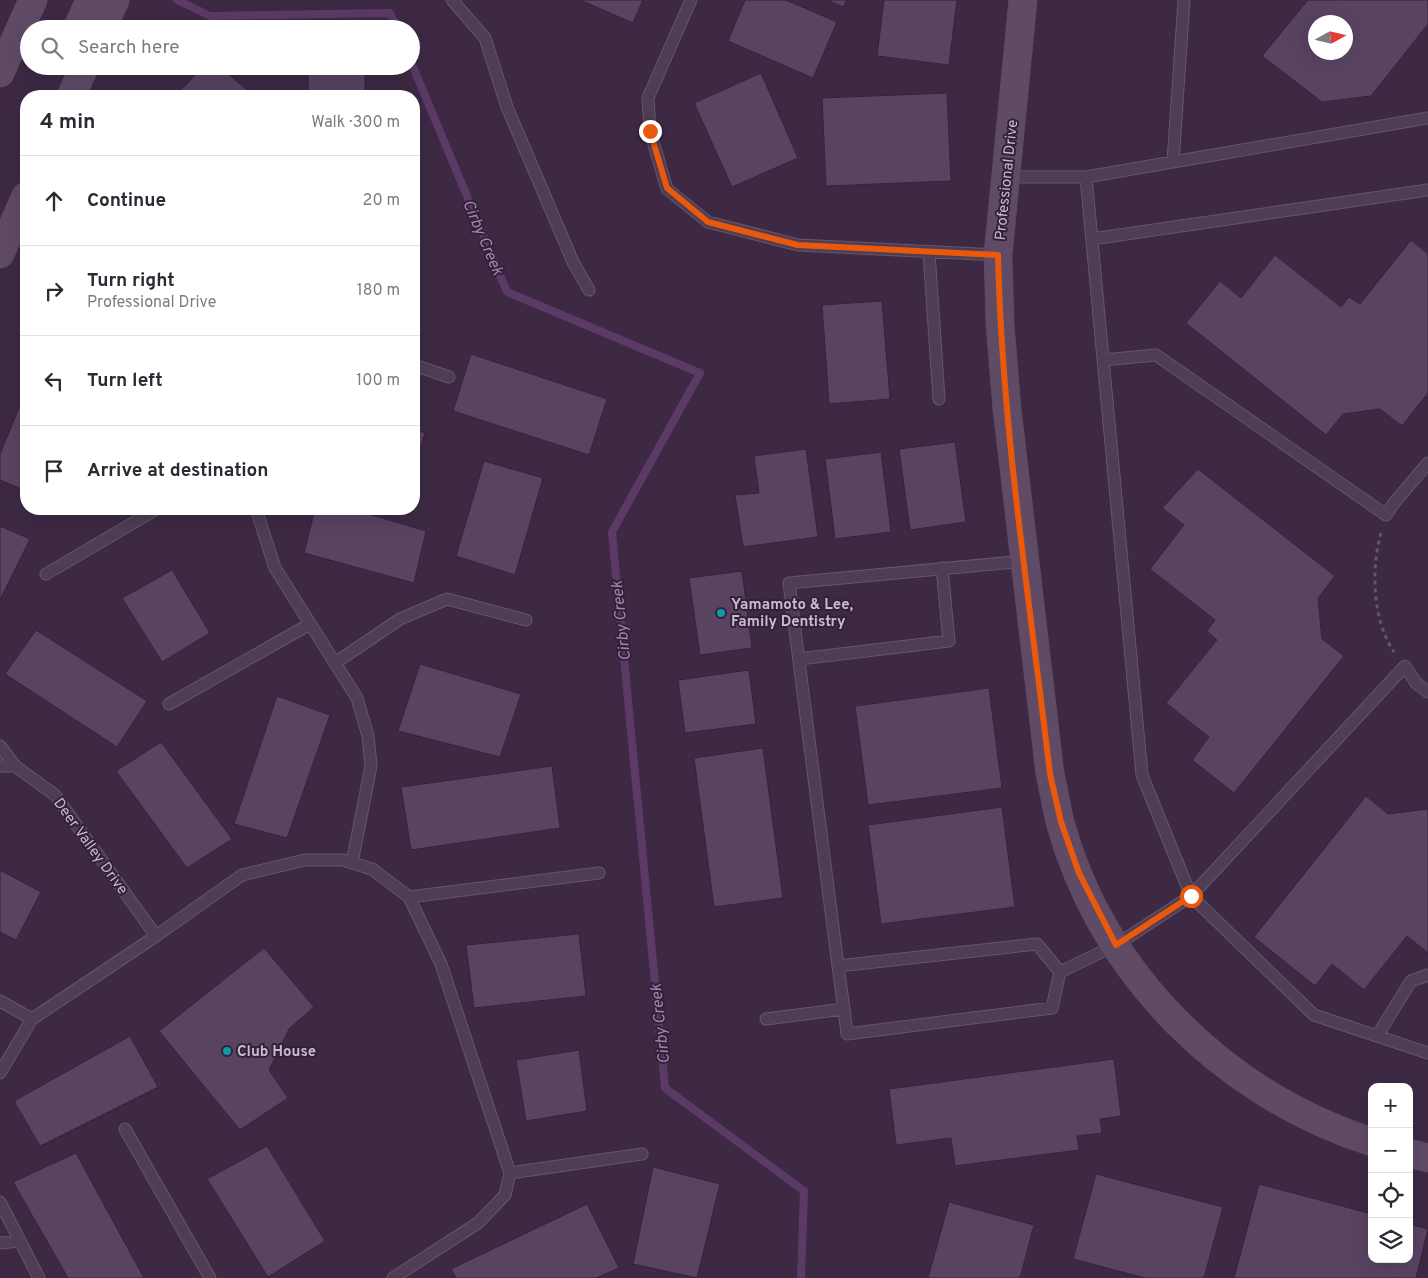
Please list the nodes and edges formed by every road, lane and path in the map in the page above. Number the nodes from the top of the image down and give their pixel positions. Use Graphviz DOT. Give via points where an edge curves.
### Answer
graph roads {
  1 [pos="33,0"];
  2 [pos="90,0"];
  3 [pos="115,0"];
  4 [pos="452,0"];
  5 [pos="691,0"];
  6 [pos="1023,0"];
  7 [pos="1184,0"];
  8 [pos="24,20"];
  9 [pos="81,20"];
  10 [pos="106,20"];
  11 [pos="20,29"];
  12 [pos="0,73"];
  13 [pos="64,75"];
  14 [pos="81,75"];
  15 [pos="63,90"];
  16 [pos="74,90"];
  17 [pos="1428,118"];
  18 [pos="1172,162"];
  19 [pos="1006,177"];
  20 [pos="1086,177"];
  21 [pos="1428,190"];
  22 [pos="20,209"];
  23 [pos="1092,239"];
  24 [pos="929,252"];
  25 [pos="0,254"];
  26 [pos="998,255"];
  27 [pos="589,290"];
  28 [pos="1103,360"];
  29 [pos="420,367"];
  30 [pos="449,377"];
  31 [pos="939,398"];
  32 [pos="1428,463"];
  33 [pos="148,515"];
  34 [pos="258,515"];
  35 [pos="1386,515"];
  36 [pos="1025,560"];
  37 [pos="942,568"];
  38 [pos="46,574"];
  39 [pos="526,620"];
  40 [pos="310,624"];
  41 [pos="799,659"];
  42 [pos="335,663"];
  43 [pos="1405,666"];
  44 [pos="1428,692"];
  45 [pos="169,704"];
  46 [pos="0,746"];
  47 [pos="0,766"];
  48 [pos="15,766"];
  49 [pos="352,863"];
  50 [pos="599,874"];
  51 [pos="1191,896"];
  52 [pos="409,897"];
  53 [pos="156,936"];
  54 [pos="1116,945"];
  55 [pos="838,966"];
  56 [pos="1060,972"];
  57 [pos="1428,974"];
  58 [pos="0,1002"];
  59 [pos="844,1009"];
  60 [pos="32,1019"];
  61 [pos="766,1019"];
  62 [pos="1377,1036"];
  63 [pos="1428,1053"];
  64 [pos="0,1073"];
  65 [pos="125,1129"];
  66 [pos="1368,1141"];
  67 [pos="642,1154"];
  68 [pos="1413,1154"];
  69 [pos="1428,1158"];
  70 [pos="510,1173"];
  71 [pos="0,1202"];
  72 [pos="20,1241"];
  73 [pos="0,1243"];
  74 [pos="39,1278"];
  75 [pos="208,1278"];
  76 [pos="393,1278"];
  1 -- 8 [label="street"];
  2 -- 9 [label="street"];
  3 -- 10 [label="street"];
  4 -- 27 [label="lane" via="485,38 507,107 573,262"];
  5 -- 24 [label="lane" via="648,98 650,131 667,188 708,222 798,245"];
  6 -- 19 [label="street, Professional Drive"];
  7 -- 18 [label="lane"];
  11 -- 12 [label="street"];
  13 -- 15 [label="street"];
  14 -- 16 [label="street"];
  17 -- 18 [label="lane"];
  18 -- 20 [label="lane"];
  19 -- 20 [label="lane"];
  19 -- 26 [label="street, Professional Drive"];
  20 -- 23 [label="lane"];
  21 -- 23 [label="lane"];
  22 -- 25 [label="street"];
  23 -- 28 [label="lane"];
  24 -- 26 [label="lane"];
  24 -- 31 [label="lane"];
  26 -- 36 [label="street, Professional Drive" via="1001,343"];
  28 -- 35 [label="lane" via="1156,355"];
  28 -- 51 [label="lane" via="1142,775"];
  29 -- 30 [label="lane"];
  32 -- 35 [label="lane"];
  33 -- 38 [label="lane"];
  34 -- 40 [label="lane" via="275,568"];
  35 -- 43 [label="path" via="1374,557 1375,596 1388,643"];
  36 -- 37 [label="lane"];
  36 -- 54 [label="street, Professional Drive" via="1050,774 1061,822 1079,873"];
  37 -- 41 [label="lane" via="949,641"];
  37 -- 41 [label="lane" via="789,583"];
  39 -- 42 [label="lane" via="446,599 400,619"];
  40 -- 42 [label="lane"];
  40 -- 45 [label="lane"];
  41 -- 55 [label="lane"];
  42 -- 49 [label="lane" via="357,698 368,736 371,766"];
  43 -- 44 [label="lane" via="1416,683"];
  43 -- 51 [label="lane"];
  46 -- 48 [label="lane, Deer Valley Drive"];
  47 -- 48 [label="lane"];
  48 -- 53 [label="lane, Deer Valley Drive" via="55,795"];
  49 -- 52 [label="lane" via="372,869"];
  49 -- 53 [label="lane" via="305,860 242,875"];
  50 -- 52 [label="lane"];
  51 -- 54 [label="lane"];
  51 -- 62 [label="lane" via="1314,1015"];
  52 -- 70 [label="lane" via="441,964"];
  53 -- 60 [label="lane"];
  54 -- 56 [label="lane"];
  54 -- 66 [label="street, Professional Drive" via="1152,998 1226,1067 1265,1094 1318,1122"];
  55 -- 56 [label="lane" via="1036,944"];
  55 -- 59 [label="lane"];
  56 -- 59 [label="lane" via="1052,1008 847,1034"];
  57 -- 62 [label="lane" via="1411,981"];
  58 -- 60 [label="lane"];
  59 -- 61 [label="lane"];
  60 -- 64 [label="lane"];
  62 -- 63 [label="lane"];
  65 -- 75 [label="lane"];
  67 -- 70 [label="lane"];
  68 -- 69 [label="street"];
  70 -- 76 [label="lane" via="505,1195 478,1223"];
  71 -- 72 [label="lane"];
  72 -- 73 [label="lane"];
  72 -- 74 [label="lane"];
}
